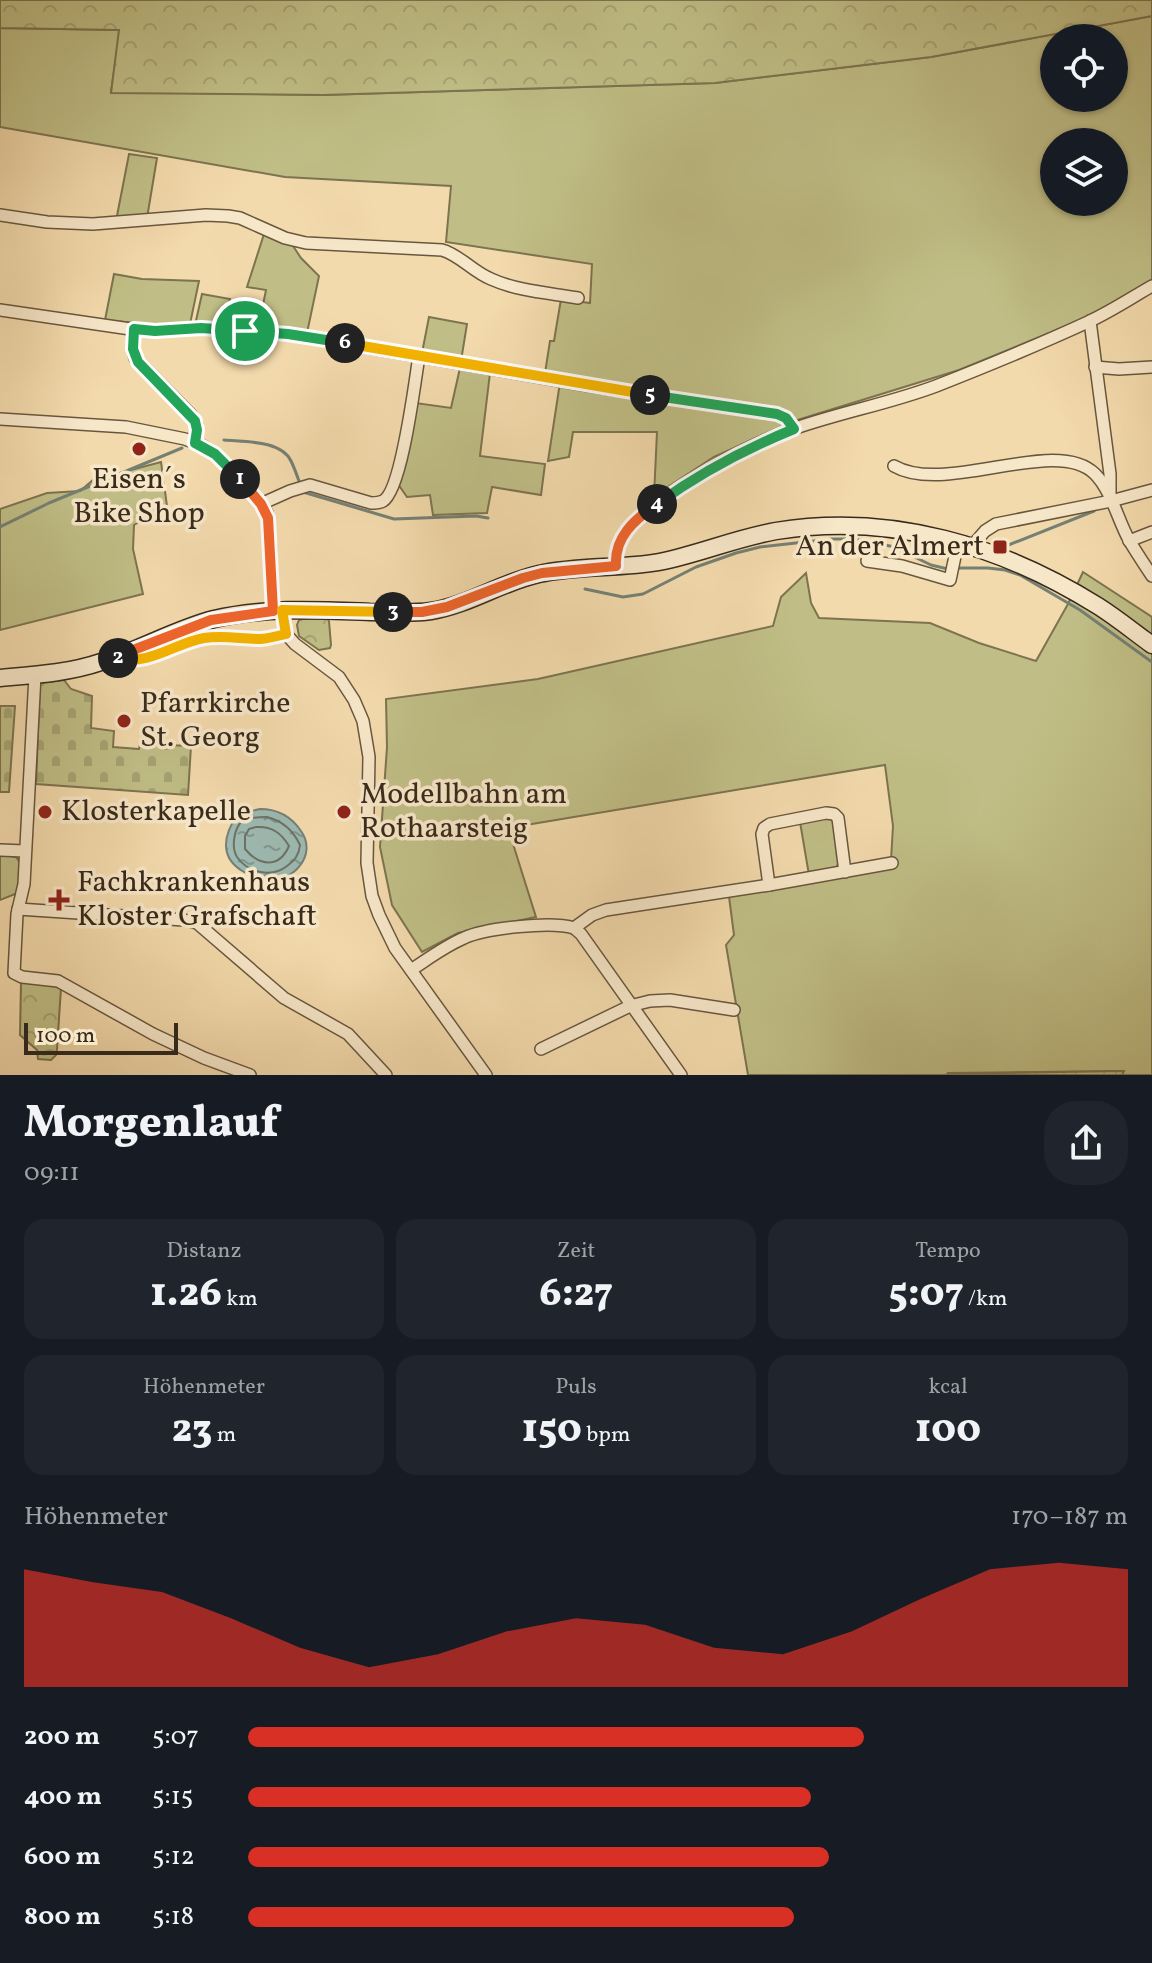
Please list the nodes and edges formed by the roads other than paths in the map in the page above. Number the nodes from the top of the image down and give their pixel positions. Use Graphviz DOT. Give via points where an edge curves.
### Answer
graph roads {
  1 [pos="0,215"];
  2 [pos="1152,286"];
  3 [pos="578,298"];
  4 [pos="0,310"];
  5 [pos="1090,321"];
  6 [pos="134,329"];
  7 [pos="419,356"];
  8 [pos="1095,367"];
  9 [pos="1152,367"];
  10 [pos="0,419"];
  11 [pos="794,429"];
  12 [pos="195,443"];
  13 [pos="894,466"];
  14 [pos="1152,490"];
  15 [pos="1111,501"];
  16 [pos="261,504"];
  17 [pos="1152,532"];
  18 [pos="1129,541"];
  19 [pos="965,544"];
  20 [pos="867,561"];
  21 [pos="616,566"];
  22 [pos="1152,576"];
  23 [pos="277,610"];
  24 [pos="286,634"];
  25 [pos="1152,645"];
  26 [pos="115,657"];
  27 [pos="35,675"];
  28 [pos="0,678"];
  29 [pos="0,850"];
  30 [pos="25,851"];
  31 [pos="892,863"];
  32 [pos="845,872"];
  33 [pos="769,885"];
  34 [pos="18,909"];
  35 [pos="574,928"];
  36 [pos="411,970"];
  37 [pos="630,1006"];
  38 [pos="734,1010"];
  39 [pos="541,1049"];
  40 [pos="250,1075"];
  41 [pos="386,1075"];
  42 [pos="486,1075"];
  43 [pos="681,1075"];
  1 -- 3 [label="street" via="93,224 228,216 306,243 442,250 496,281"];
  2 -- 5 [label="street"];
  4 -- 6 [label="street"];
  5 -- 8 [label="street"];
  5 -- 11 [label="street" via="931,388"];
  6 -- 7 [label="street" via="268,332"];
  6 -- 12 [label="street" via="135,358 191,415 197,425"];
  7 -- 11 [label="street" via="777,414"];
  7 -- 16 [label="street" via="403,451 386,498 371,503 315,486"];
  8 -- 9 [label="street"];
  8 -- 15 [label="street"];
  10 -- 12 [label="street" via="126,427"];
  11 -- 21 [label="street" via="715,465 649,509 625,532"];
  12 -- 16 [label="street" via="222,459"];
  13 -- 15 [label="street" via="932,475 1040,462 1078,463 1099,478"];
  14 -- 15 [label="street"];
  15 -- 18 [label="street"];
  15 -- 19 [label="street" via="996,524"];
  16 -- 23 [label="street" via="269,525"];
  17 -- 18 [label="street"];
  18 -- 22 [label="street"];
  19 -- 20 [label="street" via="950,580"];
  19 -- 21 [label="street" via="886,529 803,528 750,536 658,562"];
  19 -- 25 [label="street" via="1042,574"];
  21 -- 23 [label="street" via="542,573 428,611"];
  23 -- 24 [label="street"];
  23 -- 26 [label="street" via="211,620"];
  24 -- 26 [label="street" via="206,638 144,659"];
  24 -- 36 [label="street" via="339,677 363,721 369,757 366,849 371,889 384,927"];
  26 -- 27 [label="street"];
  27 -- 28 [label="street"];
  27 -- 30 [label="street"];
  29 -- 30 [label="street"];
  30 -- 34 [label="street"];
  31 -- 32 [label="street"];
  32 -- 33 [label="street"];
  32 -- 33 [label="street" via="838,818 826,813 764,828"];
  33 -- 35 [label="street" via="606,910"];
  34 -- 40 [label="street" via="15,974 58,981 153,1034"];
  34 -- 41 [label="street" via="197,923 284,998 348,1034"];
  35 -- 36 [label="street" via="544,925 468,936"];
  35 -- 37 [label="street"];
  36 -- 42 [label="street"];
  37 -- 38 [label="street" via="670,1000"];
  37 -- 39 [label="street"];
  37 -- 43 [label="street"];
}
